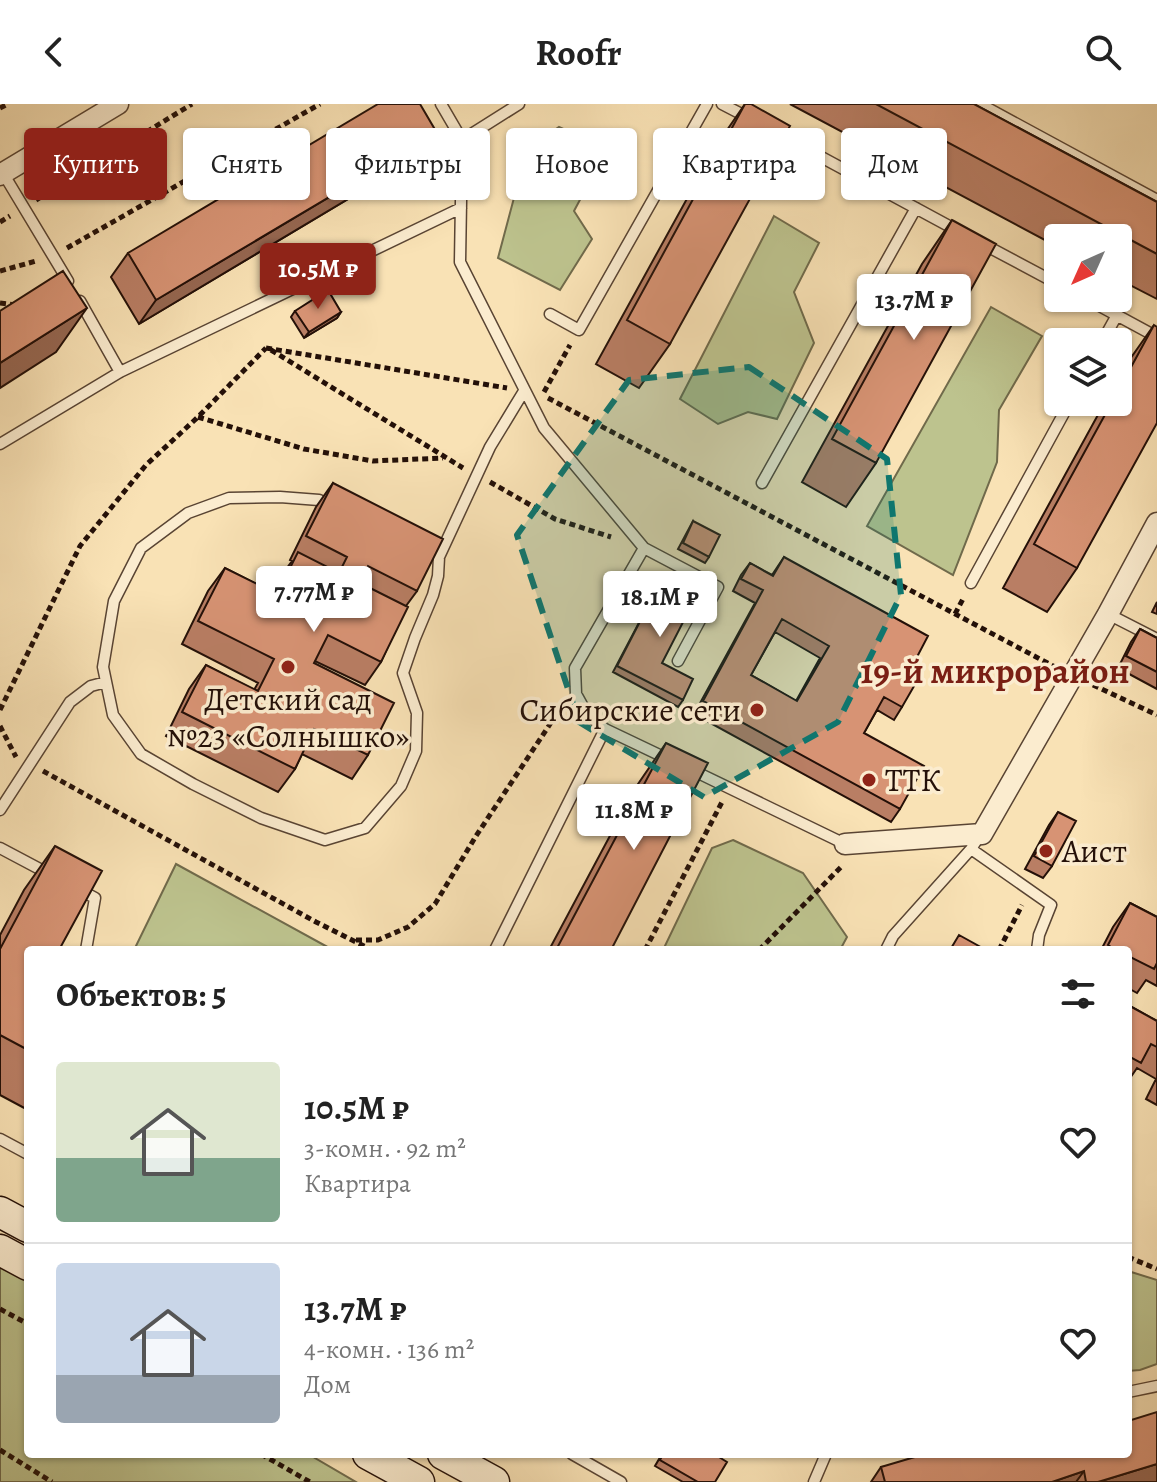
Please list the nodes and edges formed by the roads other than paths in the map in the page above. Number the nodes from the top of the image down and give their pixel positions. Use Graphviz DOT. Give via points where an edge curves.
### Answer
graph roads {
  1 [pos="118,104"];
  2 [pos="441,104"];
  3 [pos="519,104"];
  4 [pos="707,104"];
  5 [pos="722,104"];
  6 [pos="980,104"];
  7 [pos="455,128"];
  8 [pos="481,128"];
  9 [pos="2,174"];
  10 [pos="461,200"];
  11 [pos="1157,200"];
  12 [pos="461,208"];
  13 [pos="916,208"];
  14 [pos="1044,277"];
  15 [pos="1111,312"];
  16 [pos="550,314"];
  17 [pos="1117,315"];
  18 [pos="1110,328"];
  19 [pos="1157,337"];
  20 [pos="120,372"];
  21 [pos="524,391"];
  22 [pos="1062,416"];
  23 [pos="0,444"];
  24 [pos="762,483"];
  25 [pos="347,513"];
  26 [pos="1157,523"];
  27 [pos="644,548"];
  28 [pos="426,551"];
  29 [pos="439,557"];
  30 [pos="971,583"];
  31 [pos="1108,614"];
  32 [pos="1157,639"];
  33 [pos="678,661"];
  34 [pos="106,682"];
  35 [pos="605,729"];
  36 [pos="674,762"];
  37 [pos="688,768"];
  38 [pos="0,810"];
  39 [pos="976,841"];
  40 [pos="854,844"];
  41 [pos="0,848"];
  42 [pos="87,946"];
  43 [pos="497,946"];
  44 [pos="888,946"];
  45 [pos="1038,946"];
  46 [pos="0,1139"];
  47 [pos="24,1152"];
  48 [pos="0,1212"];
  49 [pos="24,1225"];
  50 [pos="0,1250"];
  51 [pos="24,1263"];
  52 [pos="1157,1386"];
  53 [pos="1132,1391"];
  54 [pos="375,1458"];
  55 [pos="450,1458"];
  56 [pos="579,1458"];
  57 [pos="824,1458"];
  58 [pos="419,1482"];
  59 [pos="494,1482"];
  60 [pos="621,1482"];
  61 [pos="814,1482"];
  1 -- 9 [label="street"];
  2 -- 7 [label="lane"];
  3 -- 8 [label="lane"];
  4 -- 16 [label="lane" via="579,330"];
  5 -- 13 [label="lane"];
  6 -- 11 [label="lane"];
  9 -- 20 [label="lane"];
  10 -- 12 [label="lane"];
  12 -- 20 [label="lane"];
  12 -- 21 [label="lane" via="460,262"];
  13 -- 14 [label="lane"];
  13 -- 24 [label="lane"];
  15 -- 17 [label="lane"];
  17 -- 18 [label="lane"];
  17 -- 19 [label="lane"];
  20 -- 23 [label="lane"];
  21 -- 27 [label="lane" via="544,428"];
  21 -- 29 [label="lane" via="490,447"];
  22 -- 30 [label="lane"];
  25 -- 34 [label="lane" via="319,500 280,497 229,498 188,513 141,548 114,601 103,667"];
  26 -- 31 [label="street"];
  27 -- 33 [label="lane" via="718,587"];
  27 -- 35 [label="lane" via="575,668 576,694 587,714"];
  28 -- 29 [label="lane"];
  29 -- 34 [label="lane" via="433,595 403,673 417,713 416,751 401,786 365,828 325,840 261,818 193,784 141,754 113,715"];
  31 -- 32 [label="lane"];
  31 -- 39 [label="street"];
  34 -- 38 [label="lane" via="70,702"];
  35 -- 36 [label="lane"];
  35 -- 43 [label="lane"];
  37 -- 40 [label="lane"];
  39 -- 40 [label="street"];
  39 -- 44 [label="lane"];
  39 -- 45 [label="lane" via="1051,905"];
  41 -- 42 [label="lane" via="95,898"];
  46 -- 47 [label="lane"];
  48 -- 49 [label="main road"];
  50 -- 51 [label="main road"];
  52 -- 53 [label="lane"];
  54 -- 58 [label="main road"];
  55 -- 59 [label="main road"];
  56 -- 60 [label="lane"];
  57 -- 61 [label="lane"];
}
